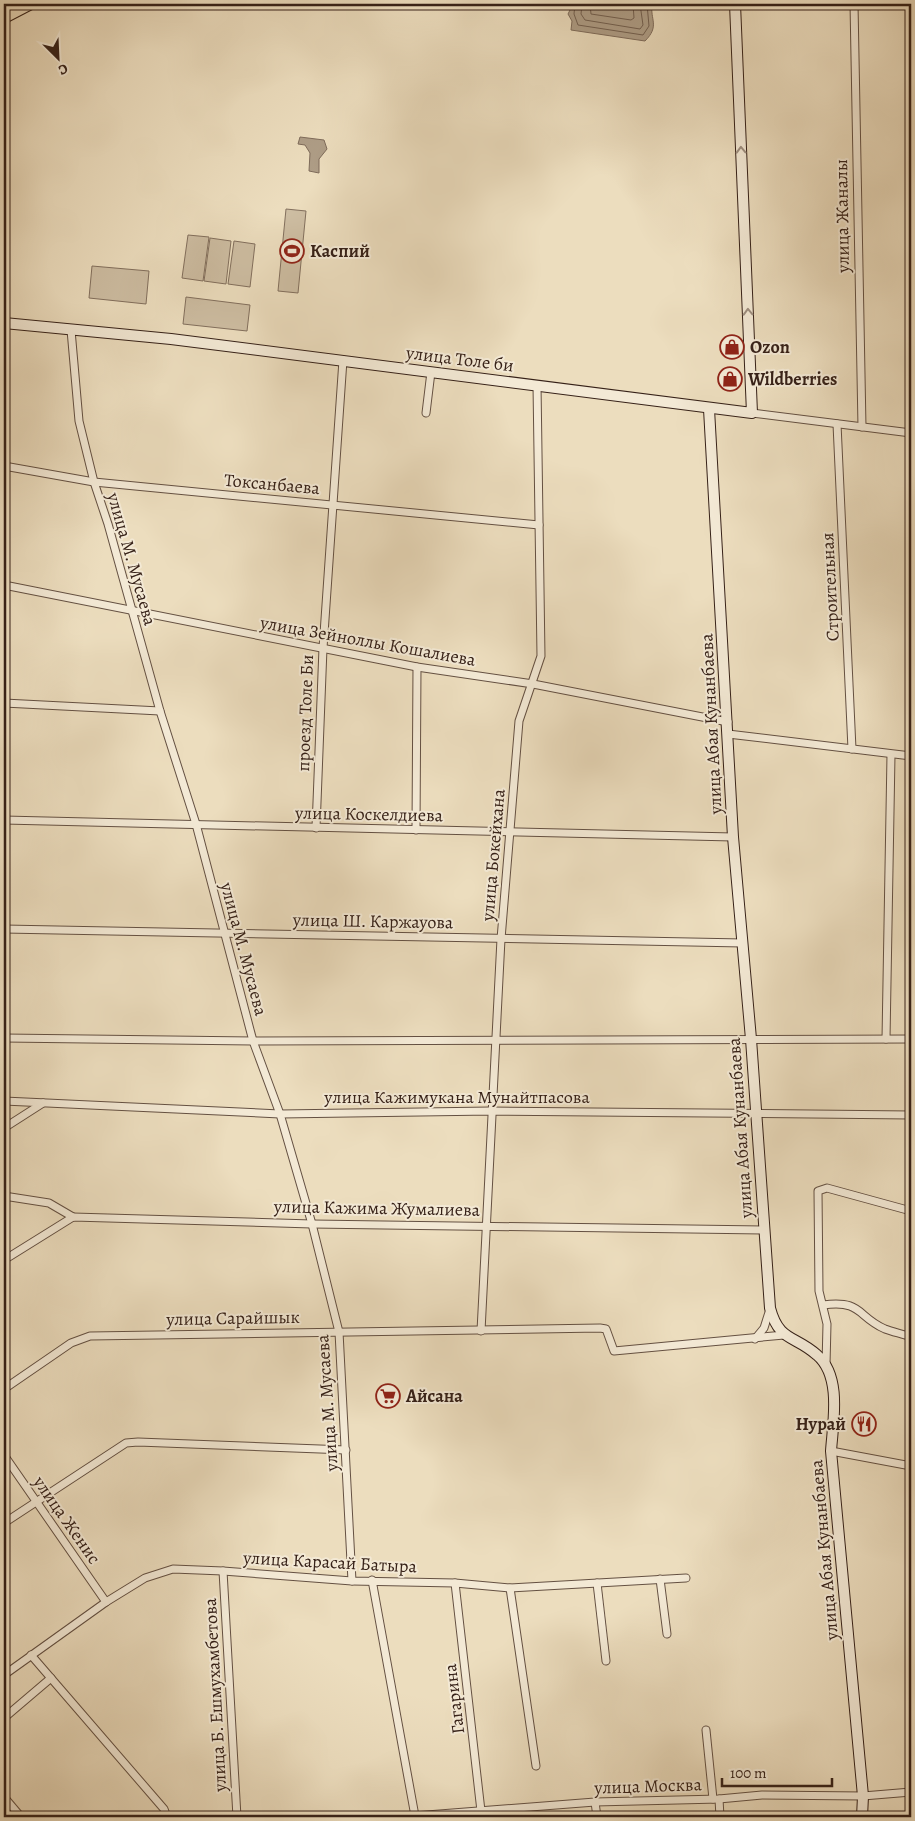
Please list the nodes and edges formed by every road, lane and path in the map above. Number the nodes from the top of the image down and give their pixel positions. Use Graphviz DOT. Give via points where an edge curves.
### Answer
graph roads {
  1 [pos="29,4"];
  2 [pos="735,4"];
  3 [pos="854,4"];
  4 [pos="4,17"];
  5 [pos="4,323"];
  6 [pos="71,330"];
  7 [pos="342,360"];
  8 [pos="431,372"];
  9 [pos="537,385"];
  10 [pos="709,409"];
  11 [pos="426,413"];
  12 [pos="752,413"];
  13 [pos="837,424"];
  14 [pos="862,427"];
  15 [pos="911,433"];
  16 [pos="4,466"];
  17 [pos="94,482"];
  18 [pos="333,505"];
  19 [pos="539,525"];
  20 [pos="4,586"];
  21 [pos="133,613"];
  22 [pos="323,648"];
  23 [pos="417,668"];
  24 [pos="533,684"];
  25 [pos="4,703"];
  26 [pos="160,711"];
  27 [pos="728,722"];
  28 [pos="728,734"];
  29 [pos="852,749"];
  30 [pos="891,755"];
  31 [pos="911,756"];
  32 [pos="4,820"];
  33 [pos="196,824"];
  34 [pos="316,828"];
  35 [pos="416,830"];
  36 [pos="511,832"];
  37 [pos="733,837"];
  38 [pos="4,929"];
  39 [pos="225,934"];
  40 [pos="501,939"];
  41 [pos="742,943"];
  42 [pos="4,1038"];
  43 [pos="495,1039"];
  44 [pos="751,1039"];
  45 [pos="886,1039"];
  46 [pos="911,1039"];
  47 [pos="253,1041"];
  48 [pos="4,1101"];
  49 [pos="43,1103"];
  50 [pos="491,1111"];
  51 [pos="756,1112"];
  52 [pos="280,1114"];
  53 [pos="911,1115"];
  54 [pos="4,1128"];
  55 [pos="4,1196"];
  56 [pos="911,1211"];
  57 [pos="73,1217"];
  58 [pos="312,1224"];
  59 [pos="486,1224"];
  60 [pos="763,1230"];
  61 [pos="4,1260"];
  62 [pos="822,1305"];
  63 [pos="770,1308"];
  64 [pos="481,1331"];
  65 [pos="339,1332"];
  66 [pos="784,1335"];
  67 [pos="911,1337"];
  68 [pos="755,1339"];
  69 [pos="826,1366"];
  70 [pos="4,1389"];
  71 [pos="346,1450"];
  72 [pos="831,1451"];
  73 [pos="4,1455"];
  74 [pos="911,1466"];
  75 [pos="35,1501"];
  76 [pos="4,1523"];
  77 [pos="223,1571"];
  78 [pos="686,1578"];
  79 [pos="660,1579"];
  80 [pos="352,1580"];
  81 [pos="372,1580"];
  82 [pos="455,1583"];
  83 [pos="597,1583"];
  84 [pos="510,1588"];
  85 [pos="106,1602"];
  86 [pos="667,1634"];
  87 [pos="31,1655"];
  88 [pos="606,1661"];
  89 [pos="4,1675"];
  90 [pos="51,1678"];
  91 [pos="4,1718"];
  92 [pos="706,1730"];
  93 [pos="536,1766"];
  94 [pos="911,1792"];
  95 [pos="864,1796"];
  96 [pos="4,1797"];
  97 [pos="716,1799"];
  98 [pos="595,1802"];
  99 [pos="482,1811"];
  100 [pos="454,1815"];
  101 [pos="415,1816"];
  102 [pos="21,1817"];
  103 [pos="167,1817"];
  104 [pos="238,1817"];
  105 [pos="401,1817"];
  106 [pos="596,1817"];
  107 [pos="720,1817"];
  108 [pos="862,1817"];
  1 -- 4 [label="highway"];
  12 -- 2 [label="street, one-way"];
  3 -- 14 [label="street, улица Жаналы"];
  5 -- 6 [label="street, улица Толе би"];
  6 -- 7 [label="street, улица Толе би" via="171,338"];
  6 -- 17 [label="street, улица М. Мусаева" via="79,421"];
  7 -- 8 [label="street, улица Толе би"];
  7 -- 18 [label="street, проезд Толе Би"];
  8 -- 9 [label="street, улица Толе би"];
  8 -- 11 [label="street"];
  9 -- 10 [label="street, улица Толе би"];
  9 -- 19 [label="street, улица Бокейхана"];
  10 -- 12 [label="street, улица Толе би"];
  10 -- 27 [label="street, улица Абая Кунанбаева"];
  12 -- 13 [label="street, улица Толе би"];
  13 -- 14 [label="street, улица Толе би"];
  13 -- 29 [label="street, Строительная"];
  14 -- 15 [label="street, улица Толе би"];
  16 -- 17 [label="street, Токсанбаева"];
  17 -- 18 [label="street, Токсанбаева"];
  17 -- 21 [label="street, улица М. Мусаева"];
  18 -- 19 [label="street, Токсанбаева"];
  18 -- 22 [label="street, проезд Толе Би"];
  19 -- 24 [label="street, улица Бокейхана" via="541,656"];
  20 -- 21 [label="street, улица Зейноллы Кошалиева"];
  21 -- 22 [label="street, улица Зейноллы Кошалиева"];
  21 -- 26 [label="street, улица М. Мусаева"];
  22 -- 23 [label="street, улица Зейноллы Кошалиева"];
  22 -- 34 [label="street, проезд Толе Би"];
  23 -- 24 [label="street, улица Зейноллы Кошалиева"];
  23 -- 35 [label="street"];
  24 -- 27 [label="street, улица Зейноллы Кошалиева"];
  24 -- 36 [label="street, улица Бокейхана" via="520,721"];
  25 -- 26 [label="street"];
  26 -- 33 [label="street, улица М. Мусаева"];
  27 -- 28 [label="street, улица Абая Кунанбаева"];
  28 -- 29 [label="street"];
  28 -- 37 [label="street, улица Абая Кунанбаева"];
  29 -- 30 [label="street"];
  30 -- 31 [label="street"];
  30 -- 45 [label="street"];
  32 -- 33 [label="street, улица Коскелдиева"];
  33 -- 34 [label="street, улица Коскелдиева"];
  33 -- 39 [label="street, улица М. Мусаева"];
  34 -- 35 [label="street, улица Коскелдиева"];
  35 -- 36 [label="street, улица Коскелдиева"];
  36 -- 37 [label="street, улица Коскелдиева"];
  36 -- 40 [label="street, улица Бокейхана"];
  37 -- 41 [label="street, улица Абая Кунанбаева"];
  38 -- 39 [label="street, улица Ш. Каржауова"];
  39 -- 40 [label="street, улица Ш. Каржауова"];
  39 -- 47 [label="street, улица М. Мусаева"];
  40 -- 41 [label="street, улица Ш. Каржауова"];
  40 -- 43 [label="street, улица Бокейхана"];
  41 -- 44 [label="street, улица Абая Кунанбаева"];
  42 -- 47 [label="street"];
  43 -- 44 [label="street"];
  43 -- 47 [label="street"];
  43 -- 50 [label="street, улица Бокейхана"];
  44 -- 45 [label="street"];
  44 -- 51 [label="street, улица Абая Кунанбаева"];
  45 -- 46 [label="street"];
  47 -- 52 [label="street, улица М. Мусаева"];
  48 -- 49 [label="street, улица Кажимукана Мунайтпасова"];
  49 -- 52 [label="street, улица Кажимукана Мунайтпасова"];
  49 -- 54 [label="street"];
  50 -- 51 [label="street, улица Кажимукана Мунайтпасова"];
  50 -- 52 [label="street, улица Кажимукана Мунайтпасова"];
  50 -- 59 [label="street, улица Бокейхана"];
  51 -- 53 [label="street, улица Кажимукана Мунайтпасова"];
  51 -- 60 [label="street, улица Абая Кунанбаева"];
  52 -- 58 [label="street, улица М. Мусаева"];
  55 -- 57 [label="street" via="49,1203"];
  56 -- 62 [label="street" via="826,1188 818,1191 819,1291"];
  57 -- 58 [label="street, улица Кажима Жумалиева"];
  57 -- 61 [label="street"];
  58 -- 59 [label="street, улица Кажима Жумалиева"];
  58 -- 65 [label="street, улица М. Мусаева"];
  59 -- 60 [label="street, улица Кажима Жумалиева"];
  59 -- 64 [label="street, улица Бокейхана"];
  60 -- 63 [label="street, улица Абая Кунанбаева"];
  62 -- 67 [label="street" via="839,1303 856,1307 884,1328"];
  62 -- 69 [label="street" via="826,1324"];
  63 -- 66 [label="street, улица Абая Кунанбаева" via="773,1321"];
  63 -- 68 [label="street" via="764,1328"];
  64 -- 65 [label="street, улица Сарайшык"];
  64 -- 68 [label="street, улица Сарайшык" via="600,1328 609,1334 614,1350"];
  65 -- 70 [label="street, улица Сарайшык" via="90,1336 71,1342"];
  65 -- 71 [label="street, улица М. Мусаева"];
  66 -- 68 [label="street"];
  66 -- 69 [label="street, улица Абая Кунанбаева" via="817,1354"];
  69 -- 72 [label="street, улица Абая Кунанбаева" via="834,1403"];
  71 -- 75 [label="street" via="126,1443"];
  71 -- 80 [label="street, улица М. Мусаева"];
  72 -- 74 [label="street"];
  72 -- 95 [label="street, улица Абая Кунанбаева"];
  73 -- 75 [label="street, улица Женис"];
  75 -- 76 [label="street"];
  75 -- 85 [label="street, улица Женис"];
  77 -- 80 [label="street, улица Карасай Батыра"];
  77 -- 85 [label="street, улица Карасай Батыра" via="173,1569 145,1578"];
  77 -- 104 [label="street, улица Б. Ешмухамбетова"];
  78 -- 79 [label="street, улица Карасай Батыра"];
  79 -- 83 [label="street, улица Карасай Батыра"];
  79 -- 86 [label="street"];
  80 -- 81 [label="street, улица Карасай Батыра"];
  81 -- 82 [label="street, улица Карасай Батыра"];
  81 -- 101 [label="street"];
  82 -- 84 [label="street, улица Карасай Батыра"];
  82 -- 99 [label="street, Гагарина"];
  83 -- 84 [label="street, улица Карасай Батыра"];
  83 -- 88 [label="street"];
  84 -- 93 [label="street"];
  85 -- 87 [label="street, улица Карасай Батыра"];
  87 -- 89 [label="street, улица Карасай Батыра"];
  87 -- 90 [label="street"];
  90 -- 91 [label="street"];
  90 -- 103 [label="street" via="164,1809"];
  92 -- 97 [label="street"];
  94 -- 95 [label="street, улица Москва"];
  95 -- 97 [label="street, улица Москва"];
  95 -- 108 [label="street, улица Абая Кунанбаева"];
  96 -- 102 [label="street"];
  97 -- 98 [label="street, улица Москва"];
  97 -- 107 [label="street"];
  98 -- 99 [label="street, улица Москва"];
  98 -- 106 [label="street"];
  99 -- 100 [label="street, улица Москва"];
  100 -- 101 [label="street, улица Москва"];
  101 -- 105 [label="street, улица Москва"];
}
